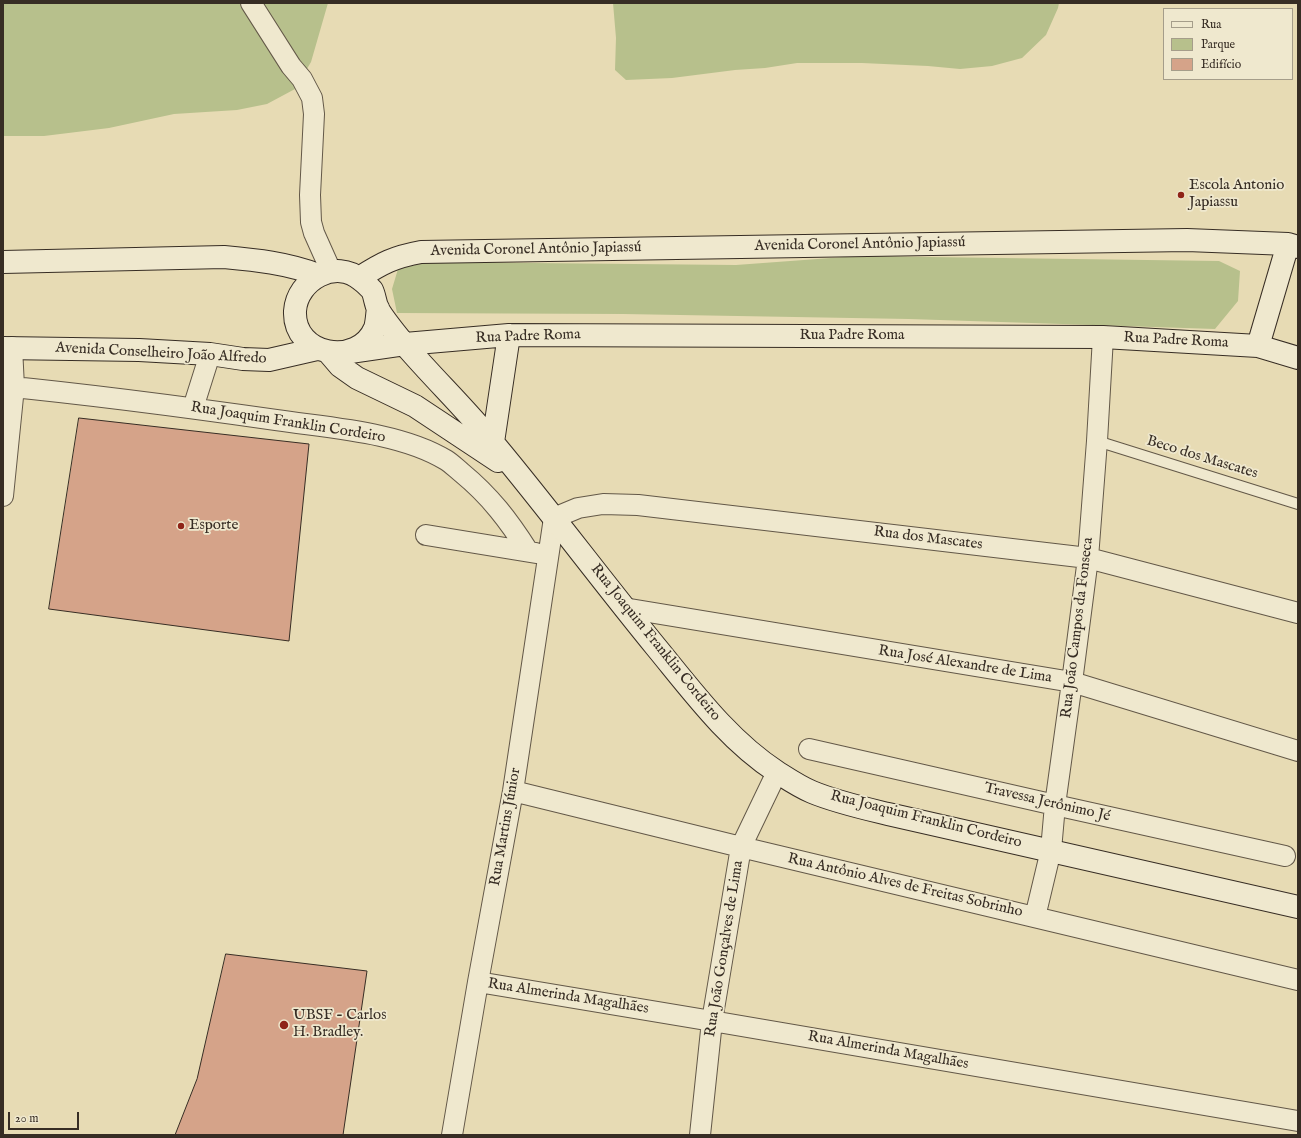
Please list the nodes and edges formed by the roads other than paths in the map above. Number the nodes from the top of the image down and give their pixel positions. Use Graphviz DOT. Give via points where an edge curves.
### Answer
graph roads {
  1 [pos="251,3"];
  2 [pos="1293,245"];
  3 [pos="3,262"];
  4 [pos="325,273"];
  5 [pos="359,278"];
  6 [pos="378,308"];
  7 [pos="509,335"];
  8 [pos="1103,337"];
  9 [pos="405,344"];
  10 [pos="1258,346"];
  11 [pos="7,348"];
  12 [pos="331,351"];
  13 [pos="210,354"];
  14 [pos="1298,358"];
  15 [pos="8,387"];
  16 [pos="193,408"];
  17 [pos="1097,441"];
  18 [pos="493,442"];
  19 [pos="521,476"];
  20 [pos="3,496"];
  21 [pos="1298,504"];
  22 [pos="554,518"];
  23 [pos="426,535"];
  24 [pos="528,551"];
  25 [pos="548,556"];
  26 [pos="1088,558"];
  27 [pos="624,608"];
  28 [pos="1298,613"];
  29 [pos="1072,682"];
  30 [pos="809,749"];
  31 [pos="1298,751"];
  32 [pos="777,772"];
  33 [pos="513,791"];
  34 [pos="1055,805"];
  35 [pos="740,847"];
  36 [pos="1051,850"];
  37 [pos="1285,856"];
  38 [pos="1298,907"];
  39 [pos="1035,917"];
  40 [pos="1298,980"];
  41 [pos="478,982"];
  42 [pos="712,1021"];
  43 [pos="1298,1121"];
  44 [pos="452,1135"];
  45 [pos="700,1135"];
  1 -- 4 [label="street" via="312,98 314,114 311,222"];
  2 -- 5 [label="main road, Avenida Coronel Antônio Japiassú" via="1187,240 421,252 399,256"];
  2 -- 10 [label="main road"];
  3 -- 4 [label="main road" via="224,257 285,264"];
  4 -- 5 [label="main road" via="346,272"];
  4 -- 12 [label="main road" via="306,284 298,297 295,312 298,327 305,340"];
  5 -- 6 [label="main road" via="372,290"];
  6 -- 9 [label="main road, Rua Joaquim Franklin Cordeiro"];
  6 -- 12 [label="main road" via="375,327 364,343"];
  7 -- 8 [label="main road, Rua Padre Roma"];
  7 -- 9 [label="main road, Rua Padre Roma"];
  7 -- 18 [label="main road"];
  8 -- 10 [label="main road, Rua Padre Roma"];
  8 -- 17 [label="street, Rua João Campos da Fonseca"];
  9 -- 12 [label="main road, Rua Padre Roma"];
  9 -- 18 [label="main road, Rua Joaquim Franklin Cordeiro"];
  10 -- 14 [label="main road, Rua Padre Roma"];
  11 -- 13 [label="main road, Avenida Conselheiro João Alfredo"];
  11 -- 15 [label="street"];
  12 -- 13 [label="main road, Avenida Conselheiro João Alfredo" via="269,360"];
  12 -- 19 [label="main road, Rua Joaquim Franklin Cordeiro" via="340,366 357,378 415,406"];
  13 -- 16 [label="street"];
  15 -- 16 [label="street, Rua Joaquim Franklin Cordeiro"];
  15 -- 20 [label="street"];
  16 -- 24 [label="street, Rua Joaquim Franklin Cordeiro" via="371,434 419,447 446,460 471,480 494,503"];
  17 -- 21 [label="lane, Beco dos Mascates"];
  17 -- 26 [label="street, Rua João Campos da Fonseca"];
  18 -- 19 [label="main road, Rua Joaquim Franklin Cordeiro"];
  19 -- 22 [label="main road, Rua Joaquim Franklin Cordeiro"];
  22 -- 25 [label="street, Rua Martins Júnior"];
  22 -- 26 [label="street, Rua dos Mascates" via="578,508 603,504 638,505"];
  22 -- 27 [label="main road, Rua Joaquim Franklin Cordeiro"];
  23 -- 24 [label="street"];
  24 -- 25 [label="street"];
  25 -- 33 [label="street, Rua Martins Júnior"];
  26 -- 28 [label="street, Rua dos Mascates"];
  26 -- 29 [label="street, Rua João Campos da Fonseca"];
  27 -- 29 [label="street, Rua José Alexandre de Lima"];
  27 -- 32 [label="main road, Rua Joaquim Franklin Cordeiro" via="706,709 738,742"];
  29 -- 31 [label="street, Rua José Alexandre de Lima"];
  29 -- 34 [label="street, Rua João Campos da Fonseca"];
  30 -- 34 [label="street, Travessa Jerônimo Jé"];
  32 -- 35 [label="street, Rua João Gonçalves de Lima"];
  32 -- 36 [label="main road, Rua Joaquim Franklin Cordeiro" via="812,792 848,804"];
  33 -- 35 [label="street, Rua Antônio Alves de Freitas Sobrinho"];
  33 -- 41 [label="street, Rua Martins Júnior"];
  34 -- 36 [label="street, Rua João Campos da Fonseca"];
  34 -- 37 [label="street, Travessa Jerônimo Jé"];
  35 -- 39 [label="street, Rua Antônio Alves de Freitas Sobrinho"];
  35 -- 42 [label="street, Rua João Gonçalves de Lima"];
  36 -- 38 [label="main road, Rua Joaquim Franklin Cordeiro"];
  36 -- 39 [label="street, Rua João Campos da Fonseca"];
  39 -- 40 [label="street, Rua Antônio Alves de Freitas Sobrinho"];
  41 -- 42 [label="street, Rua Almerinda Magalhães"];
  41 -- 44 [label="street, Rua Martins Júnior"];
  42 -- 43 [label="street, Rua Almerinda Magalhães"];
  42 -- 45 [label="street, Rua João Gonçalves de Lima"];
}
